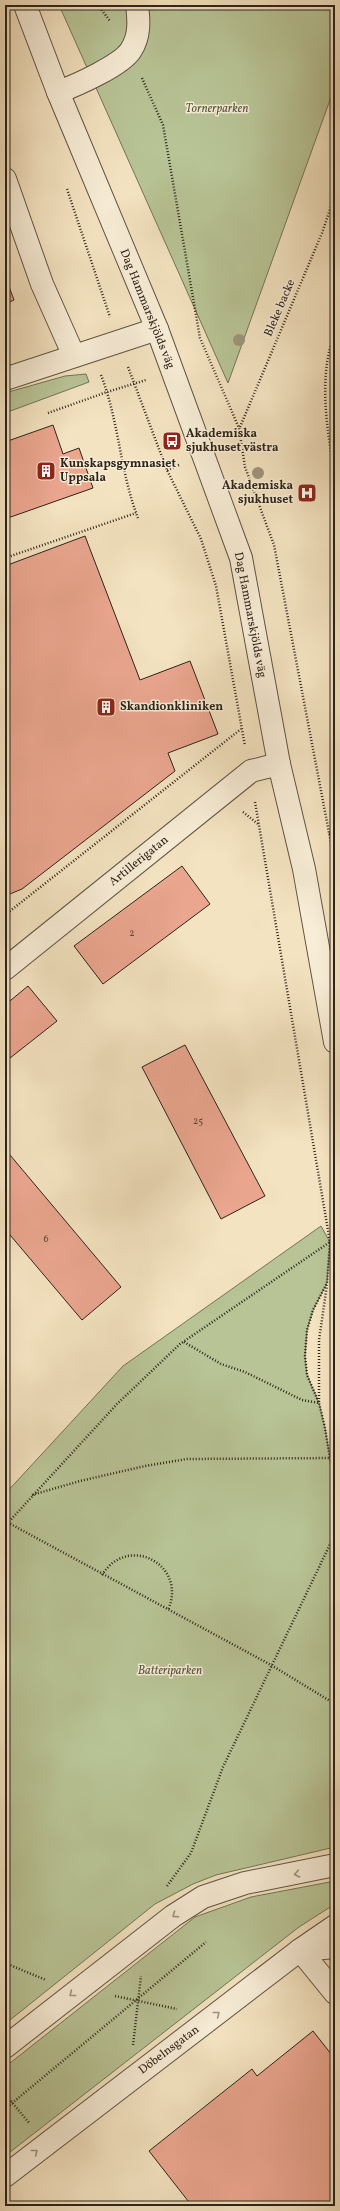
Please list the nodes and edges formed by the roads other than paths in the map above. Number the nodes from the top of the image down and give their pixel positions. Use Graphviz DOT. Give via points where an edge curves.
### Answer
graph roads {
  1 [pos="25,5"];
  2 [pos="137,5"];
  3 [pos="58,92"];
  4 [pos="5,179"];
  5 [pos="157,329"];
  6 [pos="82,353"];
  7 [pos="5,379"];
  8 [pos="279,764"];
  9 [pos="5,968"];
  10 [pos="335,1042"];
  11 [pos="335,1866"];
  12 [pos="335,1926"];
  13 [pos="335,1947"];
  14 [pos="300,1950"];
  15 [pos="335,1994"];
  16 [pos="5,2047"];
  17 [pos="5,2176"];
  1 -- 3 [label="street, Dag Hammarskjölds väg"];
  2 -- 3 [label="street" via="139,28 131,51 100,72"];
  3 -- 5 [label="street, Dag Hammarskjölds väg"];
  4 -- 6 [label="street" via="42,284"];
  5 -- 6 [label="street"];
  5 -- 8 [label="street, Dag Hammarskjölds väg" via="241,558"];
  6 -- 7 [label="street"];
  8 -- 9 [label="street, Artillerigatan" via="251,772"];
  8 -- 10 [label="street, Dag Hammarskjölds väg" via="304,869"];
  11 -- 16 [label="street, one-way" via="245,1883 203,1897 149,1935"];
  12 -- 14 [label="street, Döbelnsgatan"];
  13 -- 14 [label="street"];
  14 -- 15 [label="street"];
  17 -- 14 [label="street, Döbelnsgatan, one-way"];
}
